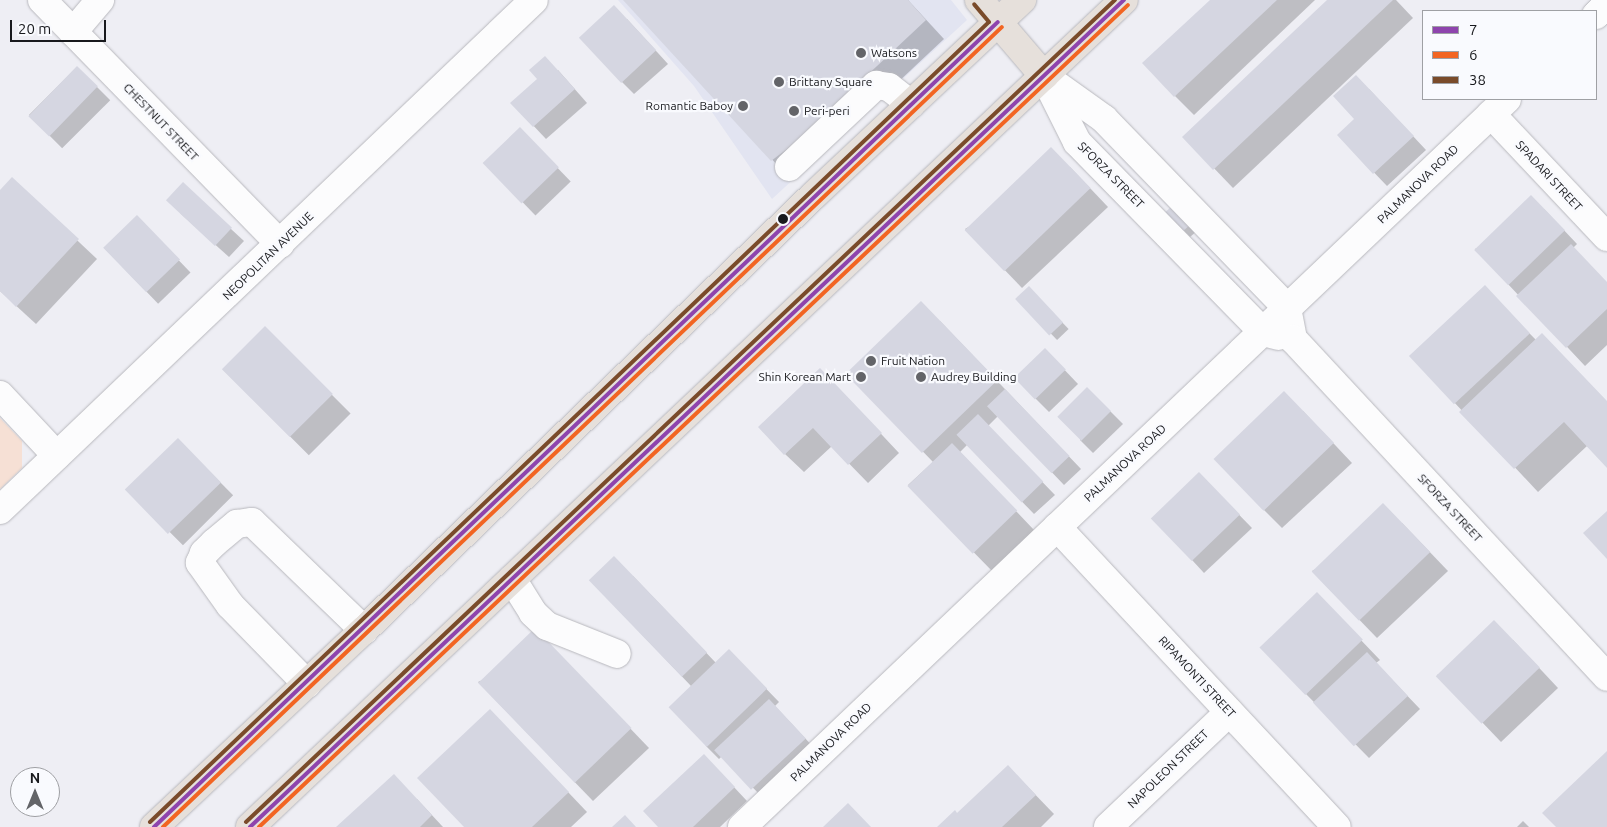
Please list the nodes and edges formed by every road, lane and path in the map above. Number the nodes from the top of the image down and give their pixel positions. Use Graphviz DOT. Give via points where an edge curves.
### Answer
graph roads {
  1 [pos="42,0"];
  2 [pos="100,0"];
  3 [pos="534,0"];
  4 [pos="979,0"];
  5 [pos="1022,0"];
  6 [pos="1124,0"];
  7 [pos="1607,4"];
  8 [pos="1597,14"];
  9 [pos="998,22"];
  10 [pos="73,32"];
  11 [pos="1044,76"];
  12 [pos="911,104"];
  13 [pos="1499,106"];
  14 [pos="813,196"];
  15 [pos="1607,237"];
  16 [pos="280,244"];
  17 [pos="1287,308"];
  18 [pos="1263,332"];
  19 [pos="1293,339"];
  20 [pos="0,395"];
  21 [pos="57,456"];
  22 [pos="0,510"];
  23 [pos="1057,526"];
  24 [pos="512,579"];
  25 [pos="364,630"];
  26 [pos="617,654"];
  27 [pos="1607,676"];
  28 [pos="307,684"];
  29 [pos="1228,712"];
  30 [pos="154,827"];
  31 [pos="250,827"];
  32 [pos="742,827"];
  33 [pos="1108,827"];
  34 [pos="1337,827"];
  1 -- 10 [label="street, CHESTNUT STREET"];
  2 -- 10 [label="street"];
  3 -- 16 [label="street, NEOPOLITAN AVENUE"];
  4 -- 9 [label="main road"];
  5 -- 9 [label="main road"];
  6 -- 11 [label="main road"];
  7 -- 8 [label="street"];
  9 -- 11 [label="main road"];
  9 -- 12 [label="main road"];
  10 -- 16 [label="street, CHESTNUT STREET"];
  11 -- 17 [label="street" via="1104,119"];
  11 -- 18 [label="street, SFORZA STREET" via="1077,142"];
  11 -- 24 [label="main road"];
  12 -- 14 [label="main road"];
  12 -- 14 [label="street" via="889,87 876,85 785,164"];
  13 -- 15 [label="street, SPADARI STREET"];
  13 -- 17 [label="street, PALMANOVA ROAD"];
  14 -- 25 [label="main road"];
  16 -- 21 [label="street, NEOPOLITAN AVENUE"];
  17 -- 18 [label="street, PALMANOVA ROAD"];
  17 -- 19 [label="street"];
  18 -- 19 [label="street"];
  18 -- 23 [label="street, PALMANOVA ROAD"];
  19 -- 27 [label="street, SFORZA STREET"];
  20 -- 21 [label="street"];
  21 -- 22 [label="street, NEOPOLITAN AVENUE"];
  23 -- 29 [label="street, RIPAMONTI STREET"];
  23 -- 32 [label="street, PALMANOVA ROAD"];
  24 -- 26 [label="street" via="533,613 547,626"];
  24 -- 31 [label="main road"];
  25 -- 28 [label="main road"];
  25 -- 28 [label="street" via="252,522 237,524 214,542 200,563 230,605"];
  28 -- 30 [label="main road"];
  29 -- 33 [label="street, NAPOLEON STREET"];
  29 -- 34 [label="street, RIPAMONTI STREET"];
}
